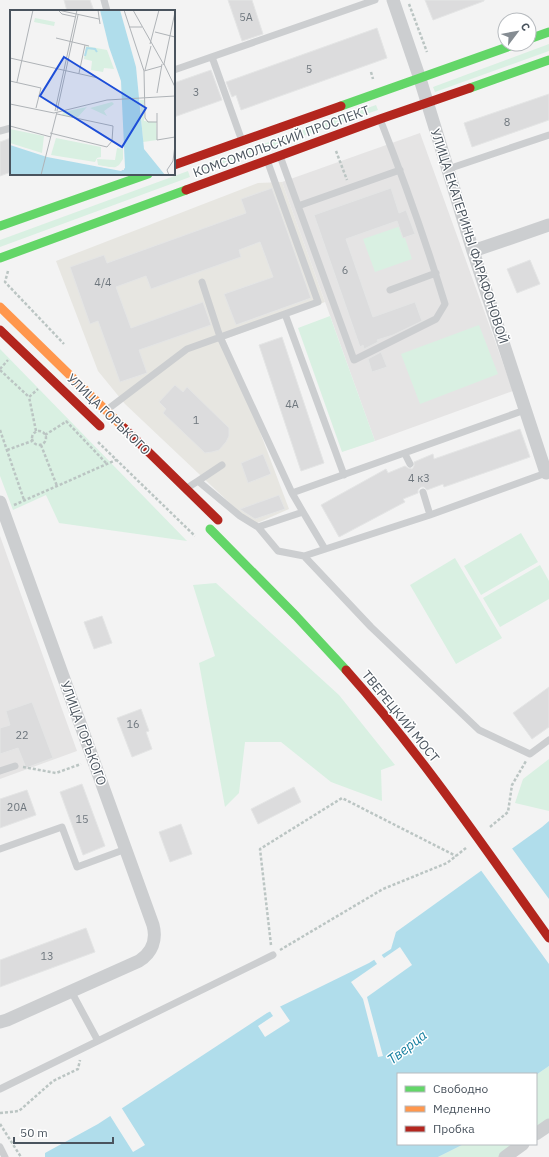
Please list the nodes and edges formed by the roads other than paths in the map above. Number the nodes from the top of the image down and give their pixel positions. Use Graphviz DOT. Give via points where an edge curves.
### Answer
graph roads {
  1 [pos="104,0"];
  2 [pos="375,0"];
  3 [pos="393,0"];
  4 [pos="107,10"];
  5 [pos="549,32"];
  6 [pos="537,37"];
  7 [pos="497,51"];
  8 [pos="212,57"];
  9 [pos="549,60"];
  10 [pos="175,70"];
  11 [pos="420,79"];
  12 [pos="427,103"];
  13 [pos="380,119"];
  14 [pos="10,128"];
  15 [pos="0,131"];
  16 [pos="549,135"];
  17 [pos="242,141"];
  18 [pos="280,156"];
  19 [pos="267,160"];
  20 [pos="175,165"];
  21 [pos="448,169"];
  22 [pos="400,170"];
  23 [pos="145,175"];
  24 [pos="298,206"];
  25 [pos="549,225"];
  26 [pos="0,226"];
  27 [pos="473,251"];
  28 [pos="0,258"];
  29 [pos="436,273"];
  30 [pos="202,282"];
  31 [pos="390,290"];
  32 [pos="0,307"];
  33 [pos="285,314"];
  34 [pos="0,330"];
  35 [pos="220,337"];
  36 [pos="525,410"];
  37 [pos="106,411"];
  38 [pos="106,431"];
  39 [pos="405,454"];
  40 [pos="222,464"];
  41 [pos="410,464"];
  42 [pos="546,473"];
  43 [pos="344,475"];
  44 [pos="198,481"];
  45 [pos="186,489"];
  46 [pos="423,492"];
  47 [pos="292,493"];
  48 [pos="1,506"];
  49 [pos="303,512"];
  50 [pos="430,515"];
  51 [pos="220,523"];
  52 [pos="207,526"];
  53 [pos="258,527"];
  54 [pos="325,549"];
  55 [pos="304,556"];
  56 [pos="549,740"];
  57 [pos="15,766"];
  58 [pos="0,771"];
  59 [pos="0,849"];
  60 [pos="126,849"];
  61 [pos="549,938"];
  62 [pos="272,955"];
  63 [pos="71,991"];
  64 [pos="0,1022"];
  65 [pos="98,1041"];
  66 [pos="0,1089"];
  67 [pos="549,1125"];
  68 [pos="537,1133"];
  69 [pos="522,1145"];
  70 [pos="0,1147"];
  71 [pos="5,1157"];
  72 [pos="505,1157"];
  1 -- 4 [label="lane"];
  2 -- 8 [label="lane"];
  3 -- 11 [label="street, УЛИЦА ЕКАТЕРИНЫ ФАРАФОНОВОЙ"];
  5 -- 6 [label="street"];
  7 -- 11 [label="street, КОМСОМОЛЬСКИЙ ПРОСПЕКТ"];
  8 -- 10 [label="lane"];
  8 -- 17 [label="lane"];
  9 -- 12 [label="street, КОМСОМОЛЬСКИЙ ПРОСПЕКТ"];
  11 -- 12 [label="street, УЛИЦА ЕКАТЕРИНЫ ФАРАФОНОВОЙ"];
  11 -- 17 [label="street, КОМСОМОЛЬСКИЙ ПРОСПЕКТ"];
  12 -- 13 [label="street, КОМСОМОЛЬСКИЙ ПРОСПЕКТ"];
  12 -- 21 [label="street, УЛИЦА ЕКАТЕРИНЫ ФАРАФОНОВОЙ"];
  13 -- 18 [label="street, КОМСОМОЛЬСКИЙ ПРОСПЕКТ"];
  13 -- 22 [label="lane"];
  14 -- 15 [label="lane"];
  16 -- 21 [label="lane"];
  17 -- 20 [label="street, КОМСОМОЛЬСКИЙ ПРОСПЕКТ" via="192,162"];
  18 -- 19 [label="street, КОМСОМОЛЬСКИЙ ПРОСПЕКТ"];
  18 -- 24 [label="lane"];
  19 -- 28 [label="street, КОМСОМОЛЬСКИЙ ПРОСПЕКТ" via="199,182"];
  19 -- 33 [label="lane" via="318,302"];
  21 -- 27 [label="street, УЛИЦА ЕКАТЕРИНЫ ФАРАФОНОВОЙ"];
  22 -- 24 [label="lane"];
  22 -- 29 [label="lane"];
  23 -- 26 [label="street"];
  24 -- 29 [label="lane" via="354,360 436,319 445,304"];
  25 -- 27 [label="street"];
  27 -- 36 [label="street, УЛИЦА ЕКАТЕРИНЫ ФАРАФОНОВОЙ"];
  29 -- 31 [label="lane"];
  30 -- 35 [label="lane"];
  32 -- 37 [label="street, УЛИЦА ГОРЬКОГО"];
  33 -- 35 [label="lane"];
  33 -- 43 [label="lane"];
  34 -- 38 [label="street, УЛИЦА ГОРЬКОГО"];
  35 -- 37 [label="lane" via="187,349"];
  35 -- 47 [label="lane"];
  36 -- 39 [label="lane"];
  36 -- 42 [label="street, УЛИЦА ЕКАТЕРИНЫ ФАРАФОНОВОЙ"];
  37 -- 45 [label="street, УЛИЦА ГОРЬКОГО"];
  39 -- 41 [label="lane"];
  39 -- 43 [label="lane"];
  40 -- 44 [label="lane"];
  42 -- 50 [label="lane"];
  43 -- 47 [label="lane"];
  44 -- 45 [label="lane"];
  44 -- 53 [label="lane" via="240,516"];
  45 -- 51 [label="street, УЛИЦА ГОРЬКОГО"];
  46 -- 50 [label="lane"];
  47 -- 49 [label="lane"];
  48 -- 60 [label="street, УЛИЦА ГОРЬКОГО"];
  49 -- 53 [label="lane"];
  49 -- 54 [label="lane"];
  50 -- 54 [label="lane"];
  52 -- 61 [label="street, ТВЕРЕЦКИЙ МОСТ, bridge" via="318,640 378,707 443,789"];
  53 -- 55 [label="lane" via="278,551"];
  54 -- 55 [label="lane"];
  55 -- 56 [label="lane" via="371,628 479,730 530,754"];
  57 -- 58 [label="lane"];
  59 -- 60 [label="lane" via="62,826 77,867"];
  60 -- 63 [label="street, УЛИЦА ГОРЬКОГО" via="155,932 152,947 148,954 138,961"];
  62 -- 65 [label="lane"];
  63 -- 64 [label="street"];
  63 -- 65 [label="lane"];
  65 -- 66 [label="lane"];
  67 -- 68 [label="street"];
  69 -- 72 [label="street"];
  70 -- 71 [label="lane"];
}
